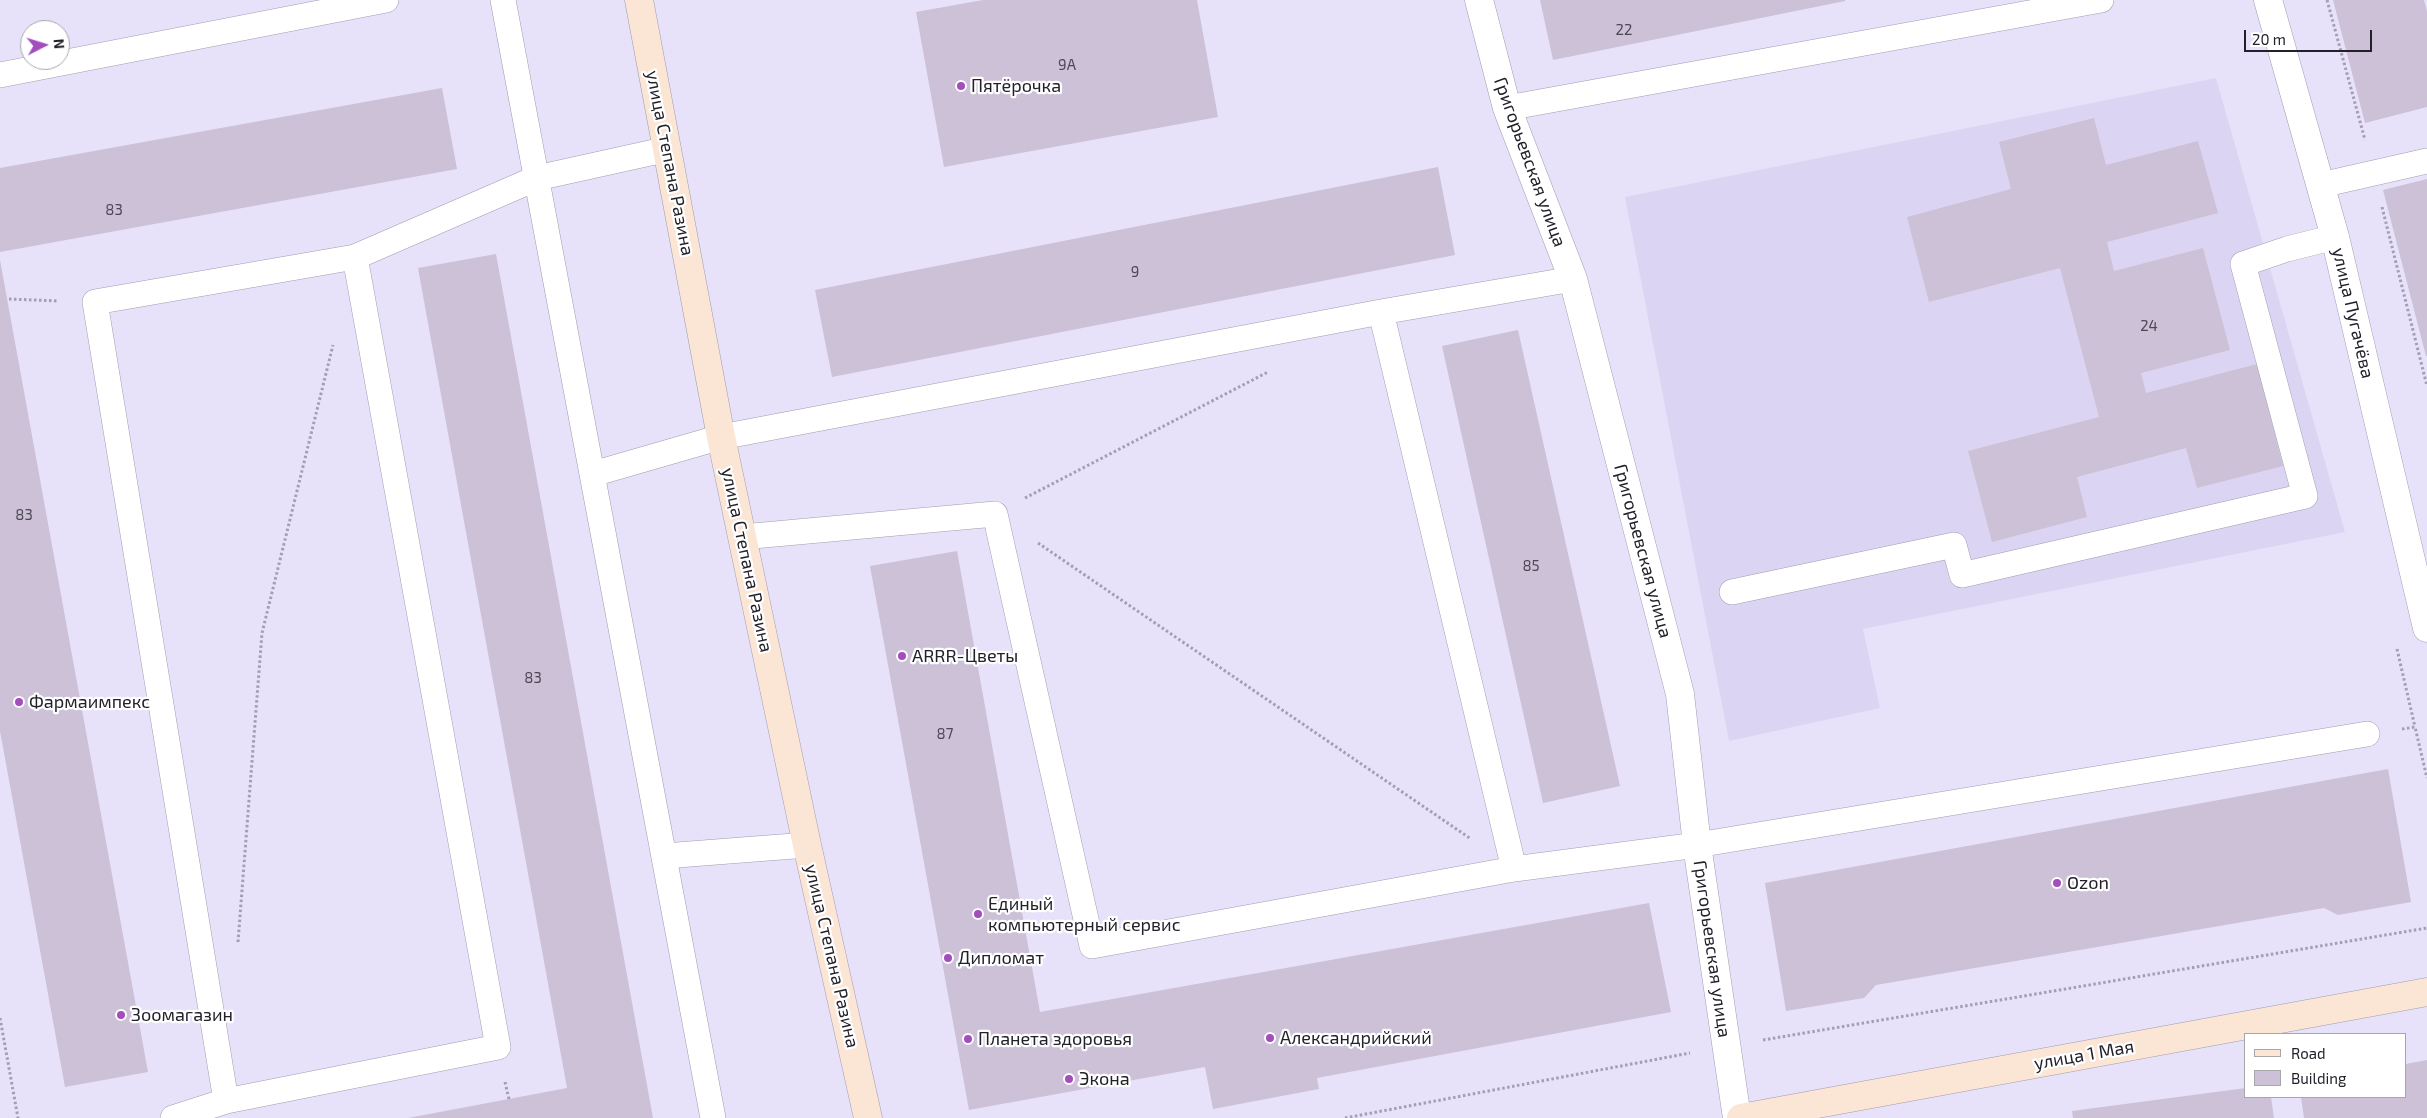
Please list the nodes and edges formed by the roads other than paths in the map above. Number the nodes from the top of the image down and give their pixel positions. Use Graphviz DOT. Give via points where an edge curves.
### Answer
graph roads {
  1 [pos="386,0"];
  2 [pos="503,0"];
  3 [pos="639,0"];
  4 [pos="1479,0"];
  5 [pos="2101,0"];
  6 [pos="2268,0"];
  7 [pos="0,75"];
  8 [pos="1507,108"];
  9 [pos="668,149"];
  10 [pos="2427,161"];
  11 [pos="537,178"];
  12 [pos="2321,185"];
  13 [pos="2335,237"];
  14 [pos="355,257"];
  15 [pos="1572,279"];
  16 [pos="1381,312"];
  17 [pos="721,437"];
  18 [pos="593,474"];
  19 [pos="742,537"];
  20 [pos="1732,592"];
  21 [pos="2427,628"];
  22 [pos="2367,734"];
  23 [pos="807,845"];
  24 [pos="1697,845"];
  25 [pos="664,856"];
  26 [pos="1514,869"];
  27 [pos="2427,992"];
  28 [pos="226,1100"];
  29 [pos="173,1118"];
  30 [pos="713,1118"];
  31 [pos="868,1118"];
  32 [pos="1736,1118"];
  33 [pos="1741,1118"];
  1 -- 7 [label="lane"];
  2 -- 11 [label="lane"];
  3 -- 9 [label="main road, улица Степана Разина"];
  4 -- 8 [label="street, Григорьевская улица"];
  5 -- 8 [label="lane"];
  6 -- 12 [label="street, улица Пугачёва"];
  8 -- 15 [label="street, Григорьевская улица"];
  9 -- 11 [label="lane"];
  9 -- 17 [label="main road, улица Степана Разина"];
  10 -- 12 [label="lane"];
  11 -- 14 [label="lane"];
  11 -- 18 [label="lane"];
  12 -- 13 [label="street, улица Пугачёва"];
  13 -- 20 [label="lane" via="2243,264 2305,496 1962,574 1954,545"];
  13 -- 21 [label="street, улица Пугачёва"];
  14 -- 28 [label="lane" via="95,302"];
  14 -- 28 [label="lane" via="498,1047"];
  15 -- 16 [label="lane"];
  15 -- 24 [label="street, Григорьевская улица" via="1680,694"];
  16 -- 17 [label="lane"];
  16 -- 26 [label="lane"];
  17 -- 18 [label="lane"];
  17 -- 19 [label="main road, улица Степана Разина"];
  18 -- 25 [label="lane"];
  19 -- 23 [label="main road, улица Степана Разина"];
  19 -- 26 [label="lane" via="995,514 1092,946"];
  22 -- 24 [label="lane"];
  23 -- 25 [label="lane"];
  23 -- 31 [label="main road, улица Степана Разина"];
  24 -- 26 [label="lane"];
  24 -- 32 [label="street, Григорьевская улица"];
  25 -- 30 [label="lane"];
  27 -- 33 [label="main road, улица 1 Мая"];
  28 -- 29 [label="lane"];
}
